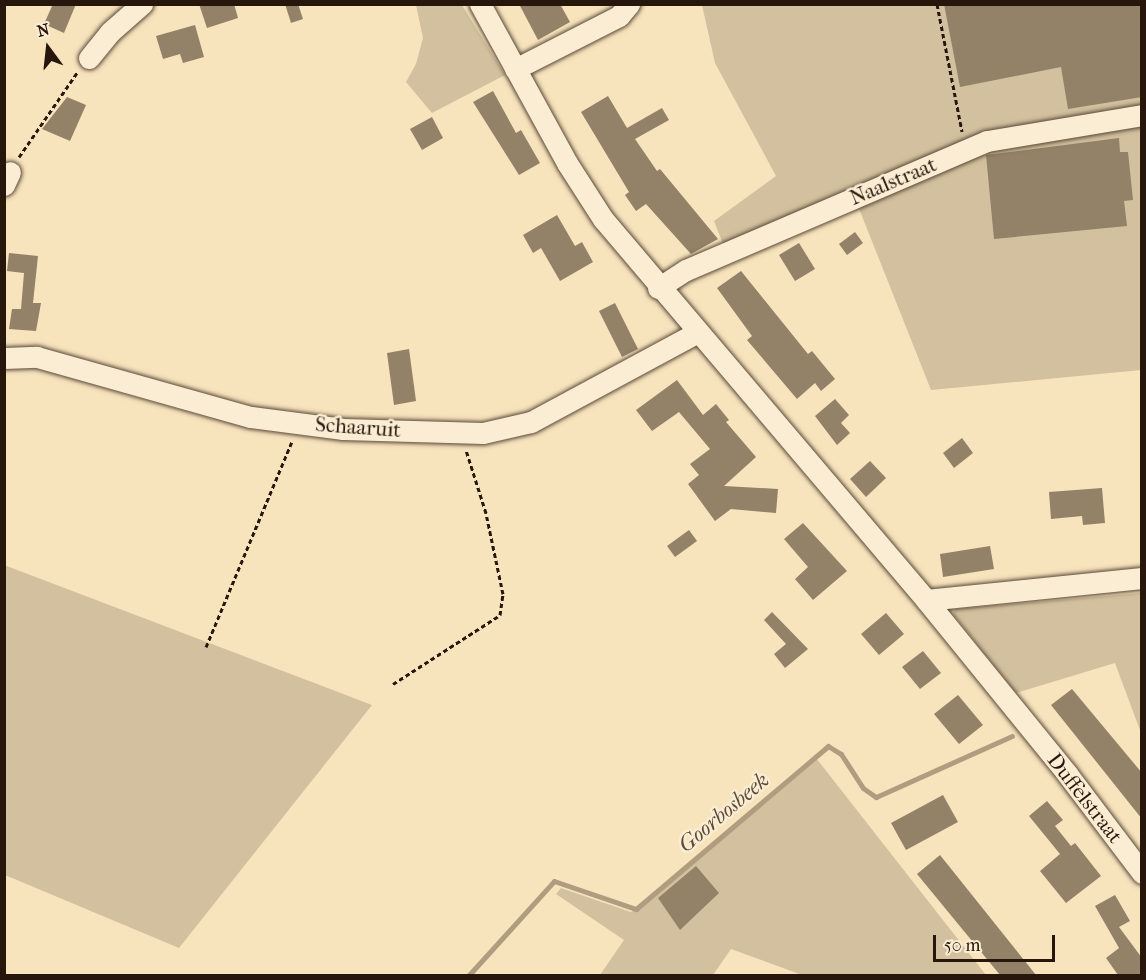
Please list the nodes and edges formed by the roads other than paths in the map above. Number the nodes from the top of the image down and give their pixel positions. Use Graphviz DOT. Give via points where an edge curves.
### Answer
graph roads {
  1 [pos="142,4"];
  2 [pos="480,4"];
  3 [pos="629,4"];
  4 [pos="89,58"];
  5 [pos="515,69"];
  6 [pos="1142,115"];
  7 [pos="658,288"];
  8 [pos="696,333"];
  9 [pos="4,358"];
  10 [pos="1142,578"];
  11 [pos="926,600"];
  12 [pos="1142,873"];
  1 -- 4 [label="street" via="110,32"];
  2 -- 5 [label="street"];
  3 -- 5 [label="street" via="618,16"];
  5 -- 7 [label="street" via="603,219"];
  6 -- 7 [label="street, Naalstraat" via="1022,133 966,150 686,270"];
  7 -- 8 [label="street"];
  8 -- 9 [label="street, Schaaruit" via="531,422 483,433 344,429 251,417 37,357"];
  8 -- 11 [label="street"];
  10 -- 11 [label="street"];
  11 -- 12 [label="street, Duffelstraat"];
}
